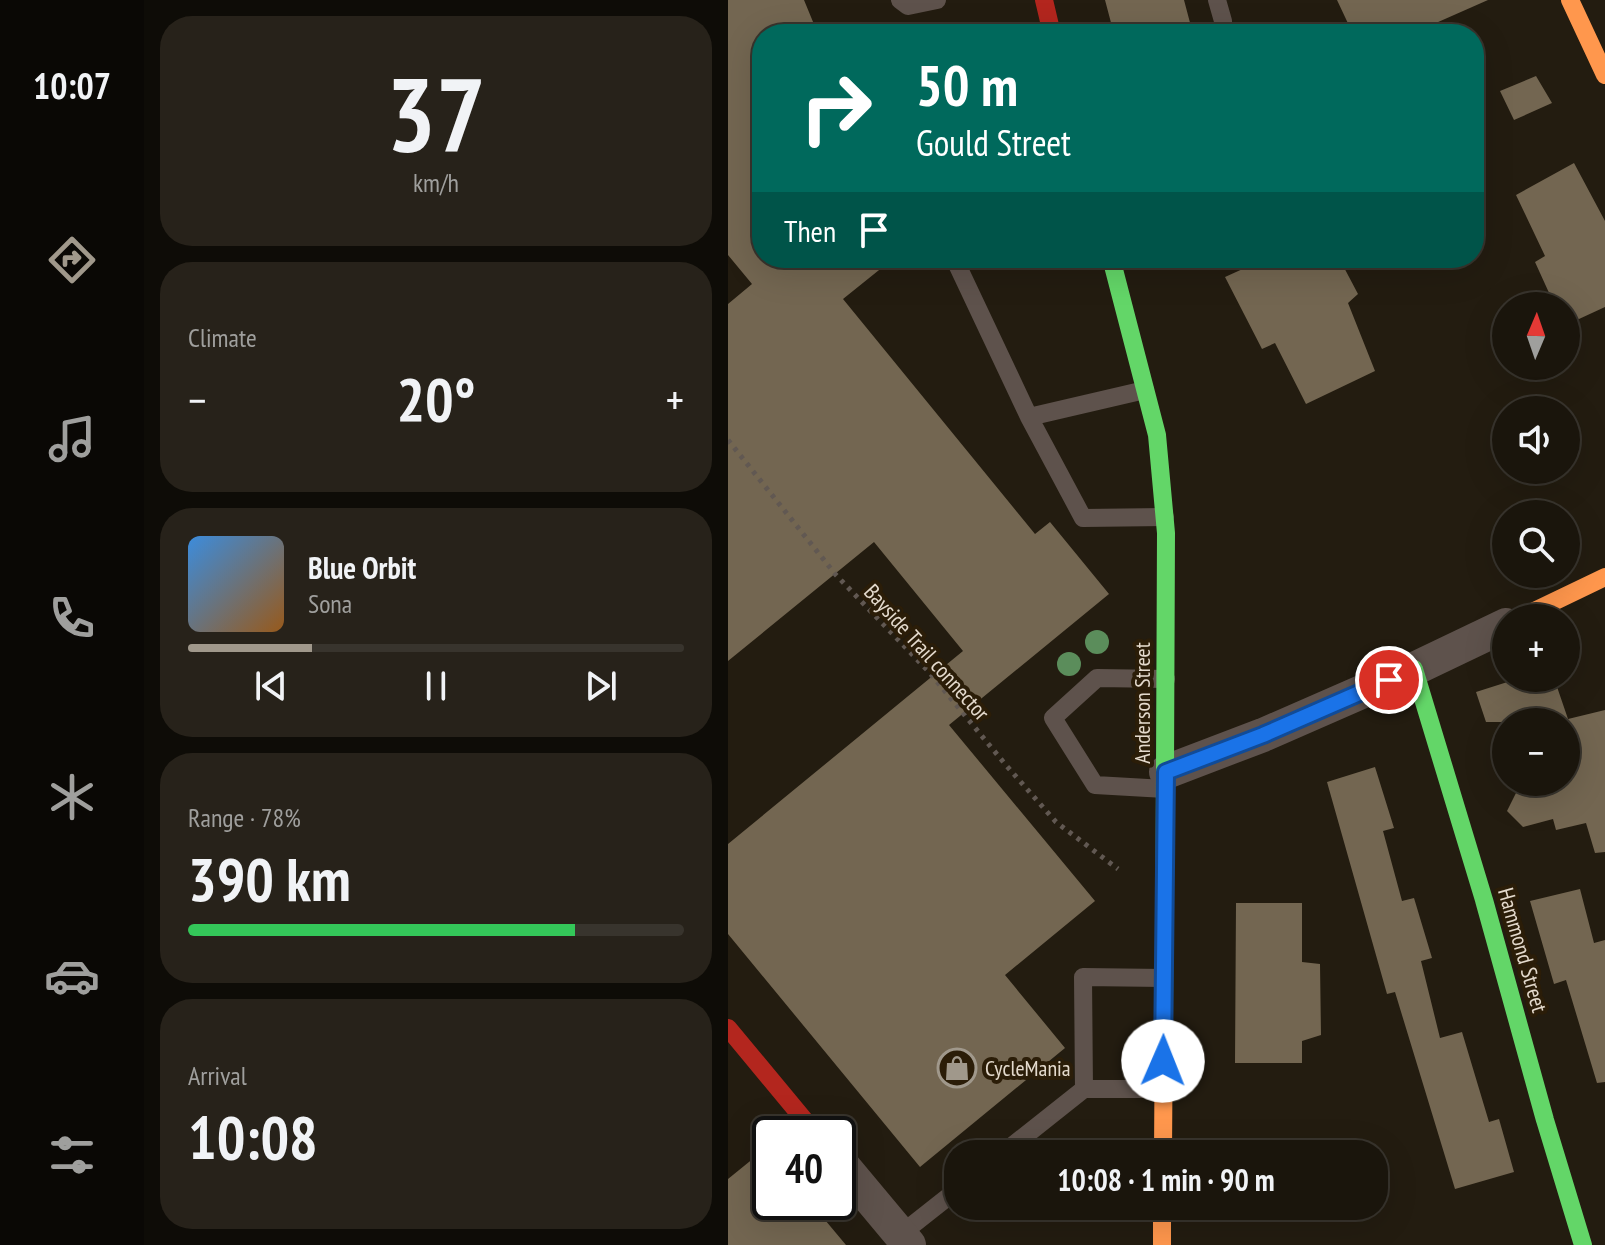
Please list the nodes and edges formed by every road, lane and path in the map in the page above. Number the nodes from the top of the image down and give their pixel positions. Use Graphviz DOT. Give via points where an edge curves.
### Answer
graph roads {
  1 [pos="900,0"];
  2 [pos="937,0"];
  3 [pos="1044,0"];
  4 [pos="1217,0"];
  5 [pos="1570,0"];
  6 [pos="1050,24"];
  7 [pos="1223,24"];
  8 [pos="1605,75"];
  9 [pos="959,268"];
  10 [pos="1114,268"];
  11 [pos="1145,390"];
  12 [pos="1029,417"];
  13 [pos="728,440"];
  14 [pos="1165,517"];
  15 [pos="1605,577"];
  16 [pos="1549,604"];
  17 [pos="1492,632"];
  18 [pos="1414,669"];
  19 [pos="1166,679"];
  20 [pos="1166,780"];
  21 [pos="1118,869"];
  22 [pos="1164,978"];
  23 [pos="728,1028"];
  24 [pos="1084,1089"];
  25 [pos="1163,1089"];
  26 [pos="798,1116"];
  27 [pos="1020,1140"];
  28 [pos="1163,1140"];
  29 [pos="856,1181"];
  30 [pos="944,1202"];
  31 [pos="1162,1220"];
  32 [pos="905,1240"];
  33 [pos="1162,1245"];
  34 [pos="1583,1245"];
  1 -- 2 [label="lane" via="908,6"];
  3 -- 6 [label="street"];
  4 -- 7 [label="lane"];
  5 -- 8 [label="street"];
  9 -- 12 [label="lane"];
  10 -- 11 [label="street, Anderson Street"];
  11 -- 12 [label="lane"];
  11 -- 14 [label="street, Anderson Street" via="1157,435"];
  12 -- 14 [label="lane" via="1083,518"];
  13 -- 21 [label="path, Bayside Trail connector" via="836,575 929,672 1056,822"];
  14 -- 19 [label="street, Anderson Street"];
  15 -- 16 [label="street"];
  17 -- 18 [label="street"];
  18 -- 20 [label="street"];
  18 -- 34 [label="street, Hammond Street"];
  19 -- 20 [label="street, Anderson Street"];
  19 -- 20 [label="lane" via="1097,678 1053,718 1095,785"];
  20 -- 22 [label="street, Anderson Street"];
  22 -- 24 [label="lane" via="1083,977"];
  22 -- 25 [label="street, Anderson Street"];
  23 -- 26 [label="street" via="744,1060"];
  24 -- 25 [label="lane"];
  24 -- 27 [label="lane"];
  25 -- 28 [label="street, Anderson Street"];
  29 -- 32 [label="street"];
  30 -- 32 [label="lane"];
  31 -- 33 [label="street"];
}
